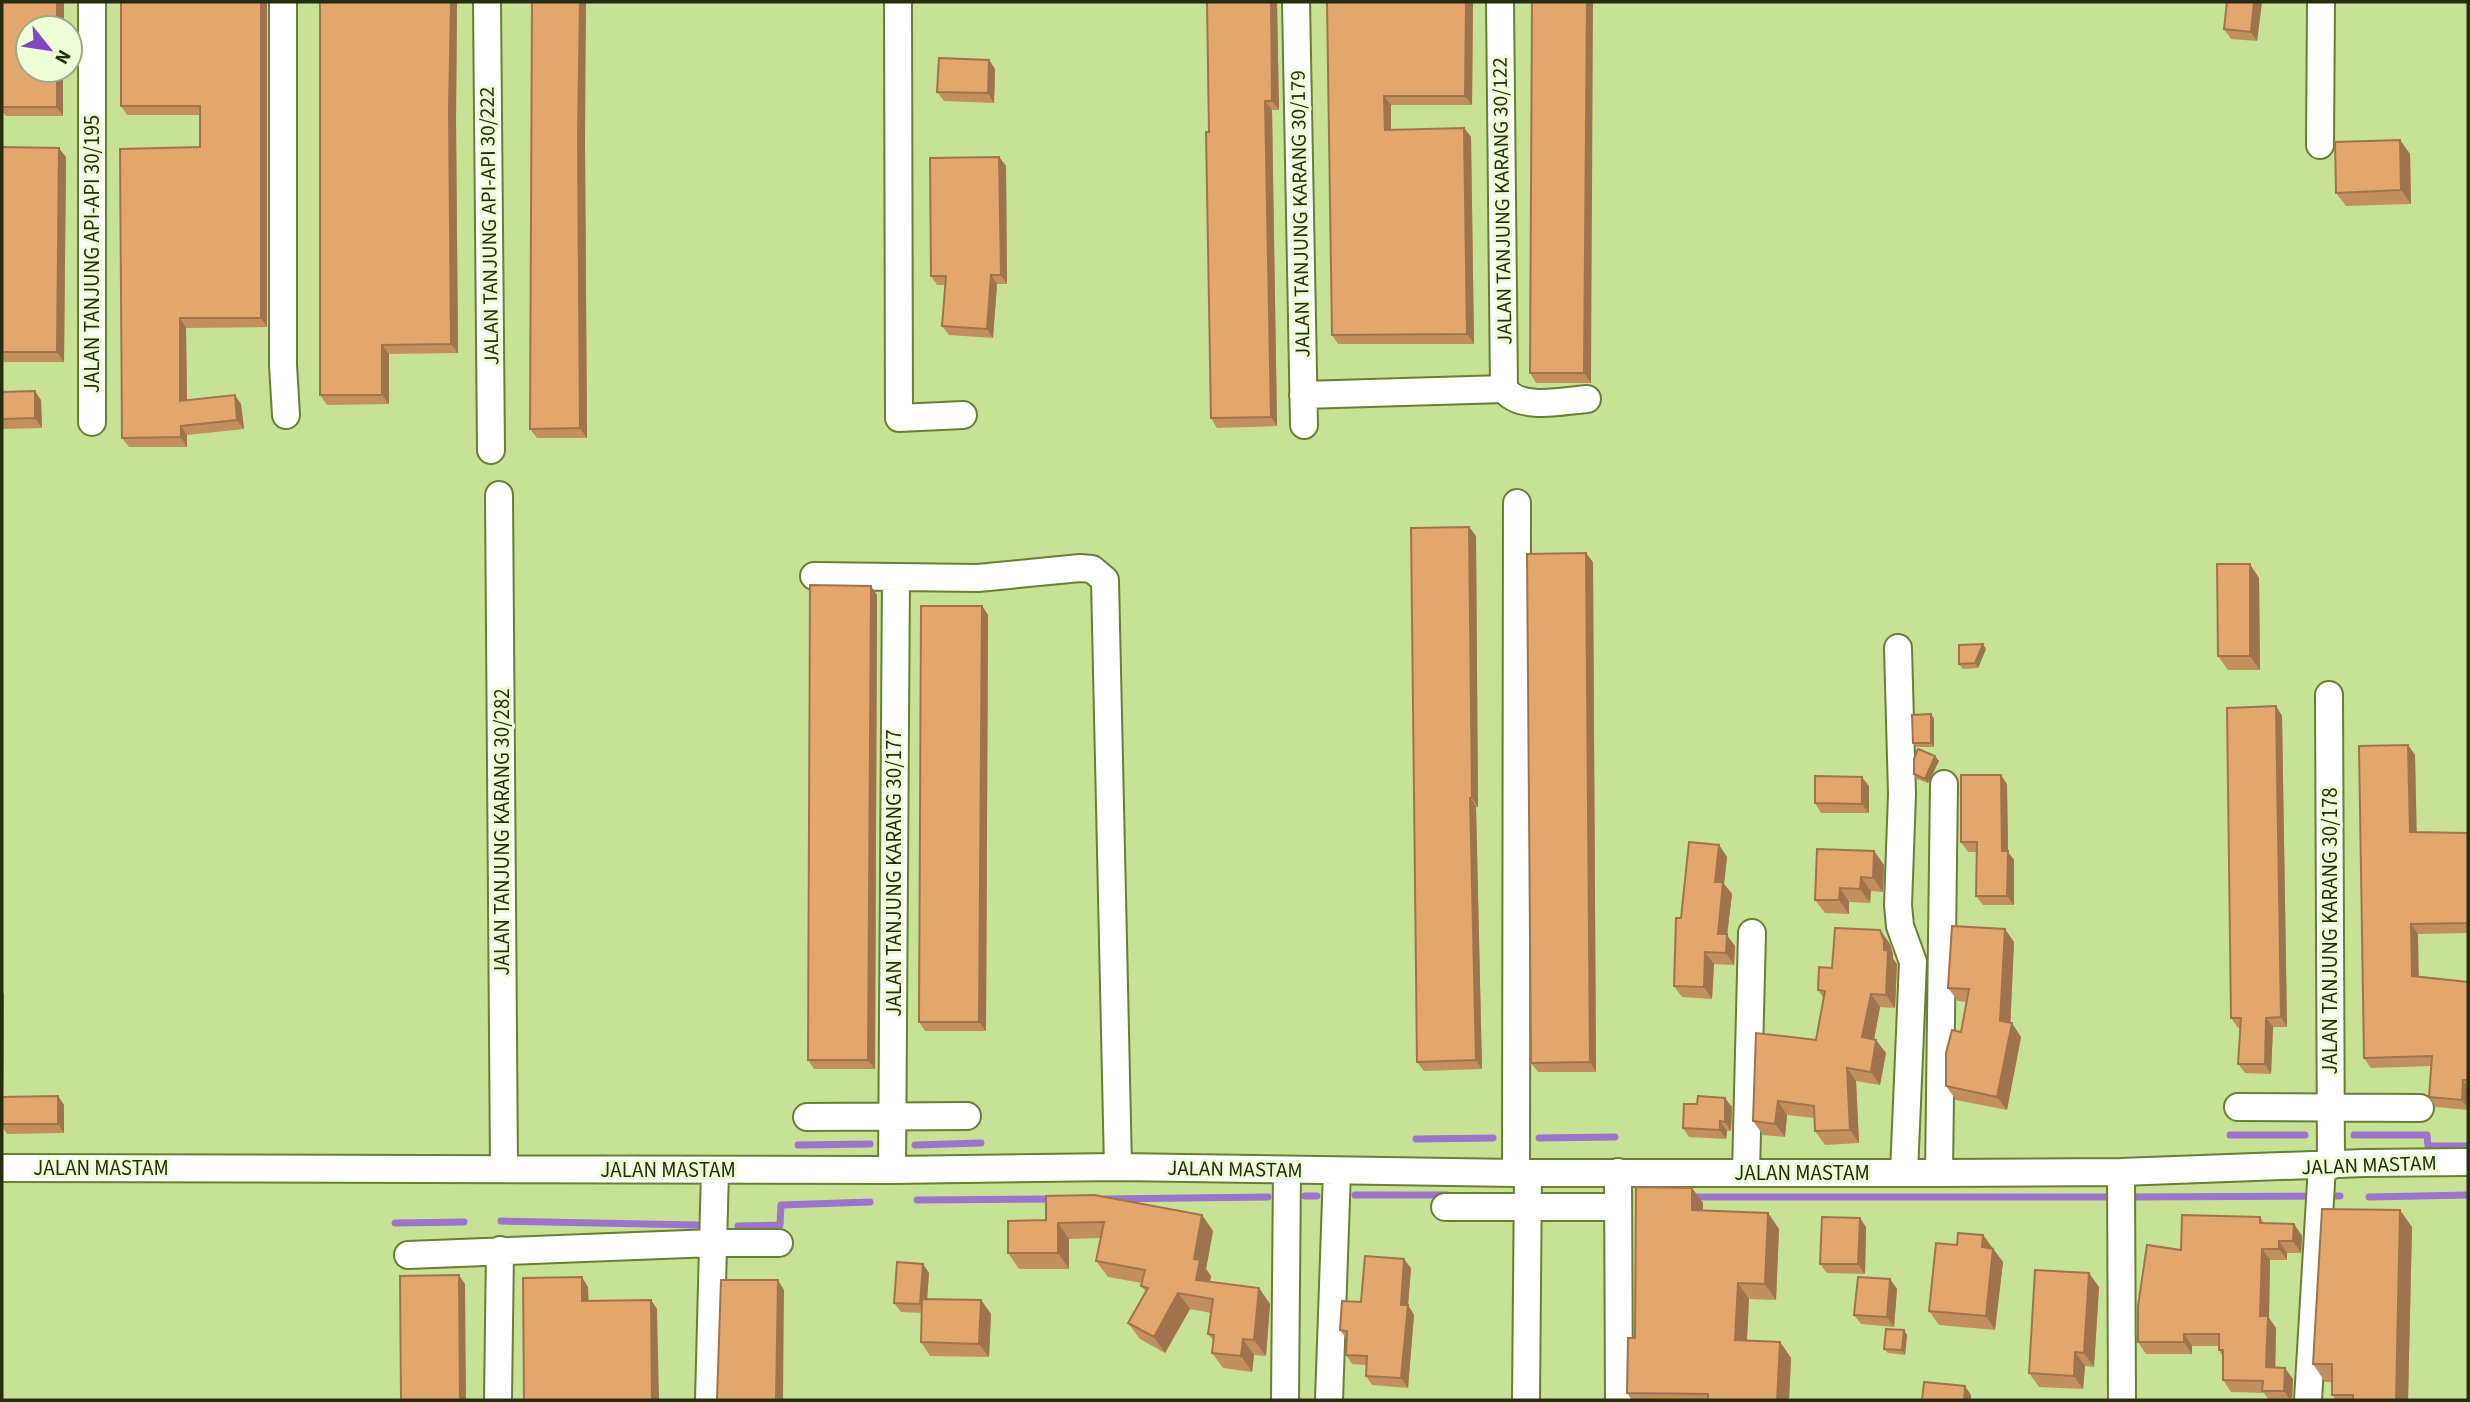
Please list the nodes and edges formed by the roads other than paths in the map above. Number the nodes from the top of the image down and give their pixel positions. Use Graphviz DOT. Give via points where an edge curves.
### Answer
graph roads {
  1 [pos="92,2"];
  2 [pos="284,2"];
  3 [pos="487,2"];
  4 [pos="898,2"];
  5 [pos="1296,2"];
  6 [pos="1500,2"];
  7 [pos="2320,2"];
  8 [pos="2320,145"];
  9 [pos="1507,393"];
  10 [pos="1303,395"];
  11 [pos="1587,399"];
  12 [pos="286,415"];
  13 [pos="963,415"];
  14 [pos="92,422"];
  15 [pos="1304,425"];
  16 [pos="491,450"];
  17 [pos="499,495"];
  18 [pos="1517,503"];
  19 [pos="814,576"];
  20 [pos="896,577"];
  21 [pos="1898,648"];
  22 [pos="2329,695"];
  23 [pos="1944,784"];
  24 [pos="1752,933"];
  25 [pos="2238,1107"];
  26 [pos="2420,1108"];
  27 [pos="2331,1114"];
  28 [pos="892,1116"];
  29 [pos="967,1116"];
  30 [pos="807,1117"];
  31 [pos="2468,1162"];
  32 [pos="2326,1166"];
  33 [pos="1118,1167"];
  34 [pos="2,1168"];
  35 [pos="504,1169"];
  36 [pos="715,1170"];
  37 [pos="892,1170"];
  38 [pos="1287,1171"];
  39 [pos="1337,1171"];
  40 [pos="1746,1172"];
  41 [pos="1522,1173"];
  42 [pos="1904,1173"];
  43 [pos="1939,1173"];
  44 [pos="1619,1176"];
  45 [pos="2120,1178"];
  46 [pos="1445,1207"];
  47 [pos="1527,1207"];
  48 [pos="1614,1210"];
  49 [pos="713,1243"];
  50 [pos="779,1243"];
  51 [pos="500,1250"];
  52 [pos="408,1255"];
  53 [pos="498,1400"];
  54 [pos="709,1400"];
  55 [pos="1285,1400"];
  56 [pos="1329,1400"];
  57 [pos="1526,1400"];
  58 [pos="1619,1400"];
  59 [pos="2122,1400"];
  60 [pos="2308,1400"];
  1 -- 14 [label="street, JALAN TANJUNG API-API 30/195"];
  2 -- 12 [label="street"];
  3 -- 16 [label="street, JALAN TANJUNG API-API 30/222"];
  4 -- 13 [label="street" via="899,418"];
  5 -- 10 [label="street, JALAN TANJUNG KARANG 30/179"];
  6 -- 9 [label="street, JALAN TANJUNG KARANG 30/122"];
  7 -- 8 [label="street"];
  9 -- 10 [label="street"];
  9 -- 11 [label="street" via="1522,401"];
  10 -- 15 [label="street, JALAN TANJUNG KARANG 30/179"];
  17 -- 35 [label="street, JALAN TANJUNG KARANG 30/282"];
  18 -- 41 [label="street"];
  19 -- 20 [label="street"];
  20 -- 28 [label="street, JALAN TANJUNG KARANG 30/177"];
  20 -- 33 [label="street" via="978,578 1080,568 1092,569 1105,580"];
  21 -- 42 [label="street" via="1902,794 1898,905 1913,962"];
  22 -- 27 [label="street, JALAN TANJUNG KARANG 30/178"];
  23 -- 43 [label="street"];
  24 -- 40 [label="street"];
  25 -- 27 [label="street"];
  26 -- 27 [label="street"];
  27 -- 32 [label="street, JALAN TANJUNG KARANG 30/178"];
  28 -- 29 [label="street"];
  28 -- 30 [label="street"];
  28 -- 37 [label="street, JALAN TANJUNG KARANG 30/177"];
  31 -- 32 [label="street, JALAN MASTAM"];
  32 -- 45 [label="street, JALAN MASTAM"];
  32 -- 60 [label="street, JALAN TANJUNG KARANG 30/178" via="2319,1210"];
  33 -- 37 [label="street, JALAN MASTAM"];
  33 -- 38 [label="street, JALAN MASTAM"];
  34 -- 35 [label="street, JALAN MASTAM"];
  35 -- 36 [label="street, JALAN MASTAM"];
  36 -- 37 [label="street, JALAN MASTAM"];
  36 -- 49 [label="street"];
  38 -- 39 [label="street, JALAN MASTAM"];
  38 -- 55 [label="street"];
  39 -- 41 [label="street, JALAN MASTAM"];
  39 -- 56 [label="street"];
  40 -- 42 [label="street, JALAN MASTAM"];
  40 -- 44 [label="street, JALAN MASTAM"];
  41 -- 44 [label="street, JALAN MASTAM"];
  41 -- 47 [label="street"];
  42 -- 43 [label="street, JALAN MASTAM"];
  43 -- 45 [label="street, JALAN MASTAM"];
  44 -- 48 [label="street"];
  45 -- 59 [label="street"];
  46 -- 47 [label="street"];
  47 -- 48 [label="street"];
  47 -- 57 [label="street"];
  48 -- 58 [label="street"];
  49 -- 50 [label="street"];
  49 -- 51 [label="street"];
  49 -- 54 [label="street"];
  51 -- 52 [label="street"];
  51 -- 53 [label="street"];
}
